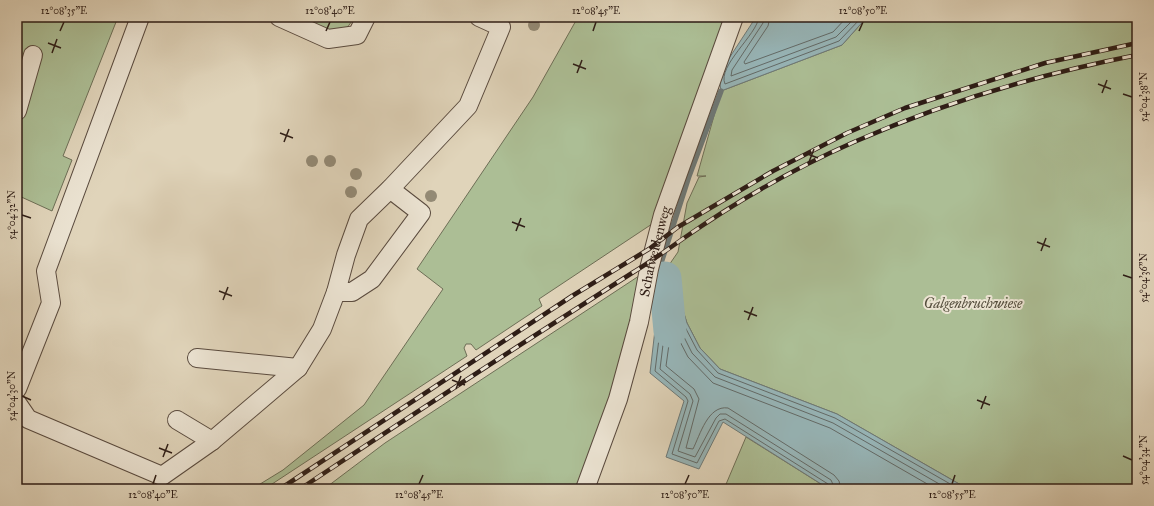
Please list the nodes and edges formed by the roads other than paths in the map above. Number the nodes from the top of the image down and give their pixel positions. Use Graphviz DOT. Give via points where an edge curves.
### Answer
graph roads {
  1 [pos="140,17"];
  2 [pos="279,17"];
  3 [pos="366,17"];
  4 [pos="479,17"];
  5 [pos="734,17"];
  6 [pos="33,55"];
  7 [pos="17,111"];
  8 [pos="390,189"];
  9 [pos="336,292"];
  10 [pos="197,358"];
  11 [pos="298,368"];
  12 [pos="17,388"];
  13 [pos="17,403"];
  14 [pos="177,420"];
  15 [pos="212,441"];
  16 [pos="585,489"];
  1 -- 12 [label="lane" via="46,271 51,303"];
  2 -- 3 [label="lane" via="328,39 357,35"];
  4 -- 8 [label="lane" via="501,27 468,106"];
  5 -- 16 [label="lane, Schafweidenweg" via="662,215 639,322 622,385"];
  6 -- 7 [label="lane"];
  8 -- 9 [label="lane" via="359,219"];
  8 -- 9 [label="lane" via="421,213 372,279 352,292"];
  9 -- 11 [label="lane" via="322,329"];
  10 -- 11 [label="lane"];
  11 -- 15 [label="lane"];
  13 -- 15 [label="lane" via="28,419 162,476"];
  14 -- 15 [label="lane"];
}
